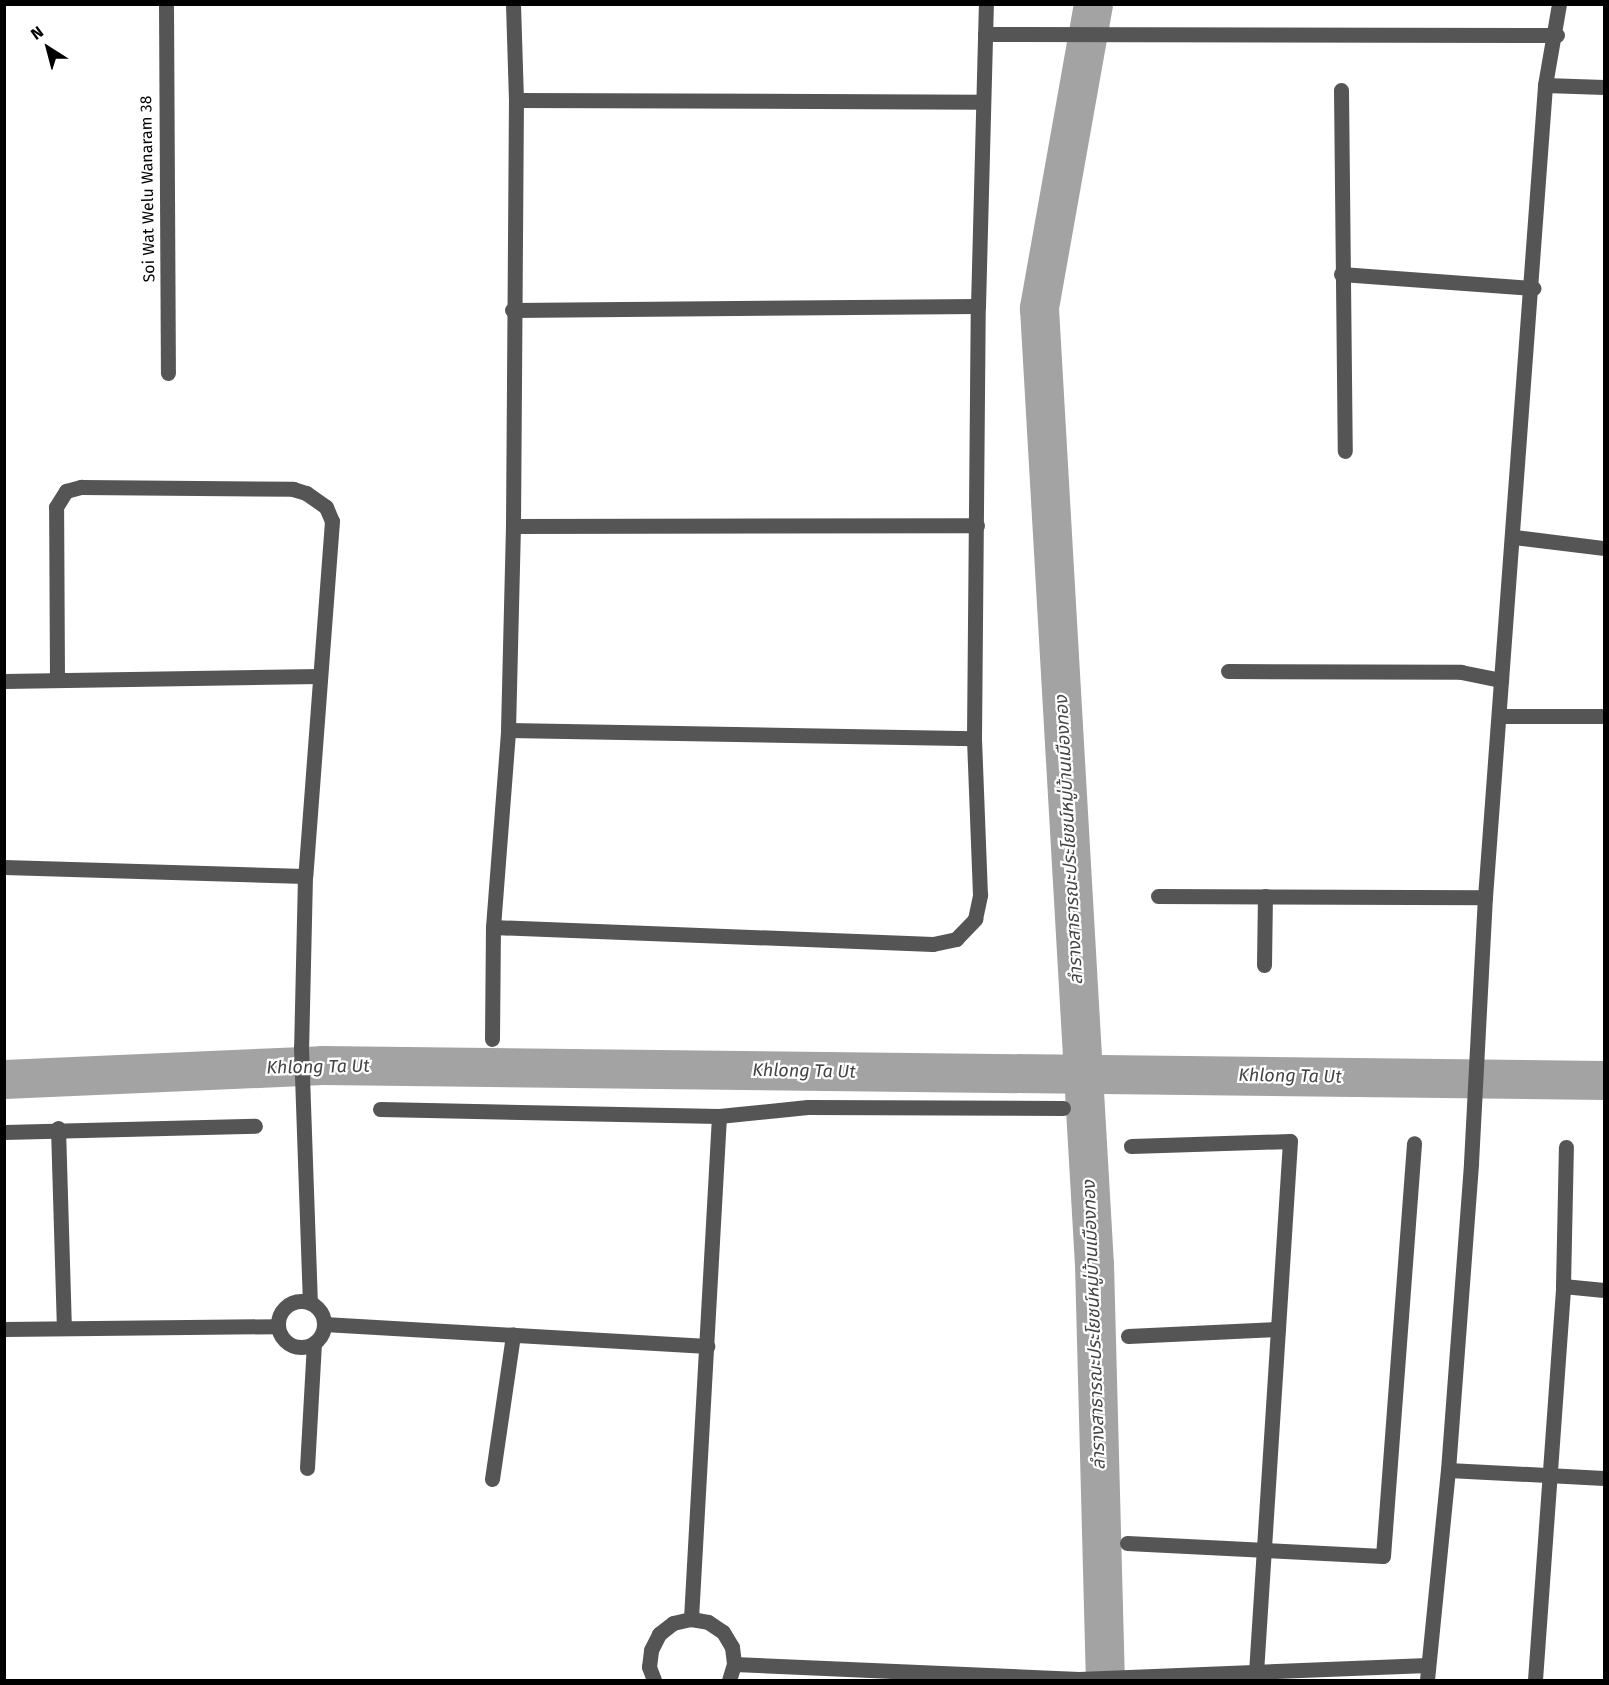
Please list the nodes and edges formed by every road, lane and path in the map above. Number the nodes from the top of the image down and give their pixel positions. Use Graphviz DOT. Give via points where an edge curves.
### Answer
graph roads {
  1 [pos="166,4"];
  2 [pos="513,4"];
  3 [pos="986,4"];
  4 [pos="1559,4"];
  5 [pos="985,34"];
  6 [pos="1557,35"];
  7 [pos="1545,84"];
  8 [pos="1605,87"];
  9 [pos="1341,90"];
  10 [pos="516,100"];
  11 [pos="983,102"];
  12 [pos="1341,274"];
  13 [pos="1533,288"];
  14 [pos="978,306"];
  15 [pos="512,310"];
  16 [pos="168,373"];
  17 [pos="1344,451"];
  18 [pos="977,525"];
  19 [pos="513,526"];
  20 [pos="1514,537"];
  21 [pos="1605,548"];
  22 [pos="1228,671"];
  23 [pos="320,676"];
  24 [pos="57,679"];
  25 [pos="1501,680"];
  26 [pos="4,681"];
  27 [pos="1499,716"];
  28 [pos="1605,716"];
  29 [pos="508,730"];
  30 [pos="974,738"];
  31 [pos="4,867"];
  32 [pos="305,876"];
  33 [pos="1158,896"];
  34 [pos="1265,896"];
  35 [pos="1485,897"];
  36 [pos="493,927"];
  37 [pos="1264,965"];
  38 [pos="492,1039"];
  39 [pos="1063,1108"];
  40 [pos="380,1109"];
  41 [pos="719,1116"];
  42 [pos="255,1126"];
  43 [pos="58,1128"];
  44 [pos="4,1132"];
  45 [pos="1414,1143"];
  46 [pos="1131,1146"];
  47 [pos="1566,1147"];
  48 [pos="1563,1286"];
  49 [pos="1605,1290"];
  50 [pos="310,1302"];
  51 [pos="324,1324"];
  52 [pos="277,1326"];
  53 [pos="64,1328"];
  54 [pos="4,1329"];
  55 [pos="1278,1329"];
  56 [pos="513,1335"];
  57 [pos="1128,1336"];
  58 [pos="314,1343"];
  59 [pos="707,1346"];
  60 [pos="307,1468"];
  61 [pos="1448,1470"];
  62 [pos="1551,1473"];
  63 [pos="1605,1478"];
  64 [pos="492,1479"];
  65 [pos="1127,1543"];
  66 [pos="1264,1550"];
  67 [pos="691,1619"];
  68 [pos="734,1664"];
  69 [pos="1428,1665"];
  70 [pos="1256,1672"];
  71 [pos="1079,1679"];
  72 [pos="1122,1679"];
  73 [pos="654,1680"];
  74 [pos="729,1680"];
  75 [pos="1426,1680"];
  76 [pos="1535,1680"];
  1 -- 16 [label="street, Soi Wat Welu Wanaram 38"];
  2 -- 10 [label="street"];
  3 -- 5 [label="street"];
  4 -- 6 [label="street"];
  5 -- 6 [label="street"];
  5 -- 11 [label="street"];
  6 -- 7 [label="street"];
  7 -- 8 [label="street"];
  7 -- 13 [label="street"];
  9 -- 12 [label="street"];
  10 -- 11 [label="street"];
  10 -- 15 [label="street"];
  11 -- 14 [label="street"];
  12 -- 13 [label="street"];
  12 -- 17 [label="street"];
  13 -- 20 [label="street"];
  14 -- 15 [label="street"];
  14 -- 18 [label="street"];
  15 -- 19 [label="street"];
  18 -- 19 [label="street"];
  18 -- 30 [label="street"];
  19 -- 29 [label="street"];
  20 -- 21 [label="street"];
  20 -- 25 [label="street"];
  22 -- 25 [label="street" via="1461,672"];
  23 -- 24 [label="street"];
  23 -- 24 [label="street" via="332,521 319,501 293,489 81,487 66,491 56,507"];
  23 -- 32 [label="street"];
  24 -- 26 [label="street"];
  25 -- 27 [label="street"];
  27 -- 28 [label="street"];
  27 -- 35 [label="street"];
  29 -- 30 [label="street"];
  29 -- 36 [label="street"];
  30 -- 36 [label="street" via="980,895 975,919 956,939 933,944"];
  31 -- 32 [label="street"];
  32 -- 50 [label="street" via="300,1110"];
  33 -- 34 [label="street"];
  34 -- 35 [label="street"];
  34 -- 37 [label="street"];
  35 -- 61 [label="street"];
  36 -- 38 [label="street"];
  39 -- 41 [label="street" via="808,1107"];
  40 -- 41 [label="street"];
  41 -- 59 [label="street"];
  42 -- 43 [label="street"];
  43 -- 44 [label="street"];
  43 -- 53 [label="street"];
  45 -- 66 [label="street" via="1383,1556"];
  46 -- 55 [label="street" via="1290,1141"];
  47 -- 48 [label="street"];
  48 -- 49 [label="street"];
  48 -- 62 [label="street"];
  50 -- 51 [label="street" via="321,1311"];
  50 -- 52 [label="street" via="291,1302 278,1316"];
  51 -- 56 [label="street"];
  51 -- 58 [label="street"];
  52 -- 53 [label="street"];
  52 -- 58 [label="street" via="290,1345"];
  53 -- 54 [label="street"];
  55 -- 57 [label="street"];
  55 -- 66 [label="street"];
  56 -- 59 [label="street"];
  56 -- 64 [label="street"];
  58 -- 60 [label="street"];
  59 -- 67 [label="street"];
  61 -- 62 [label="street"];
  61 -- 69 [label="street"];
  62 -- 63 [label="street"];
  62 -- 76 [label="street"];
  65 -- 66 [label="street"];
  66 -- 70 [label="street"];
  67 -- 68 [label="street" via="708,1622 723,1632 732,1647"];
  67 -- 73 [label="street" via="673,1623 659,1634 651,1650 649,1667"];
  68 -- 71 [label="street"];
  68 -- 74 [label="street"];
  69 -- 70 [label="street"];
  69 -- 75 [label="street"];
  70 -- 72 [label="street"];
  71 -- 72 [label="street"];
}
